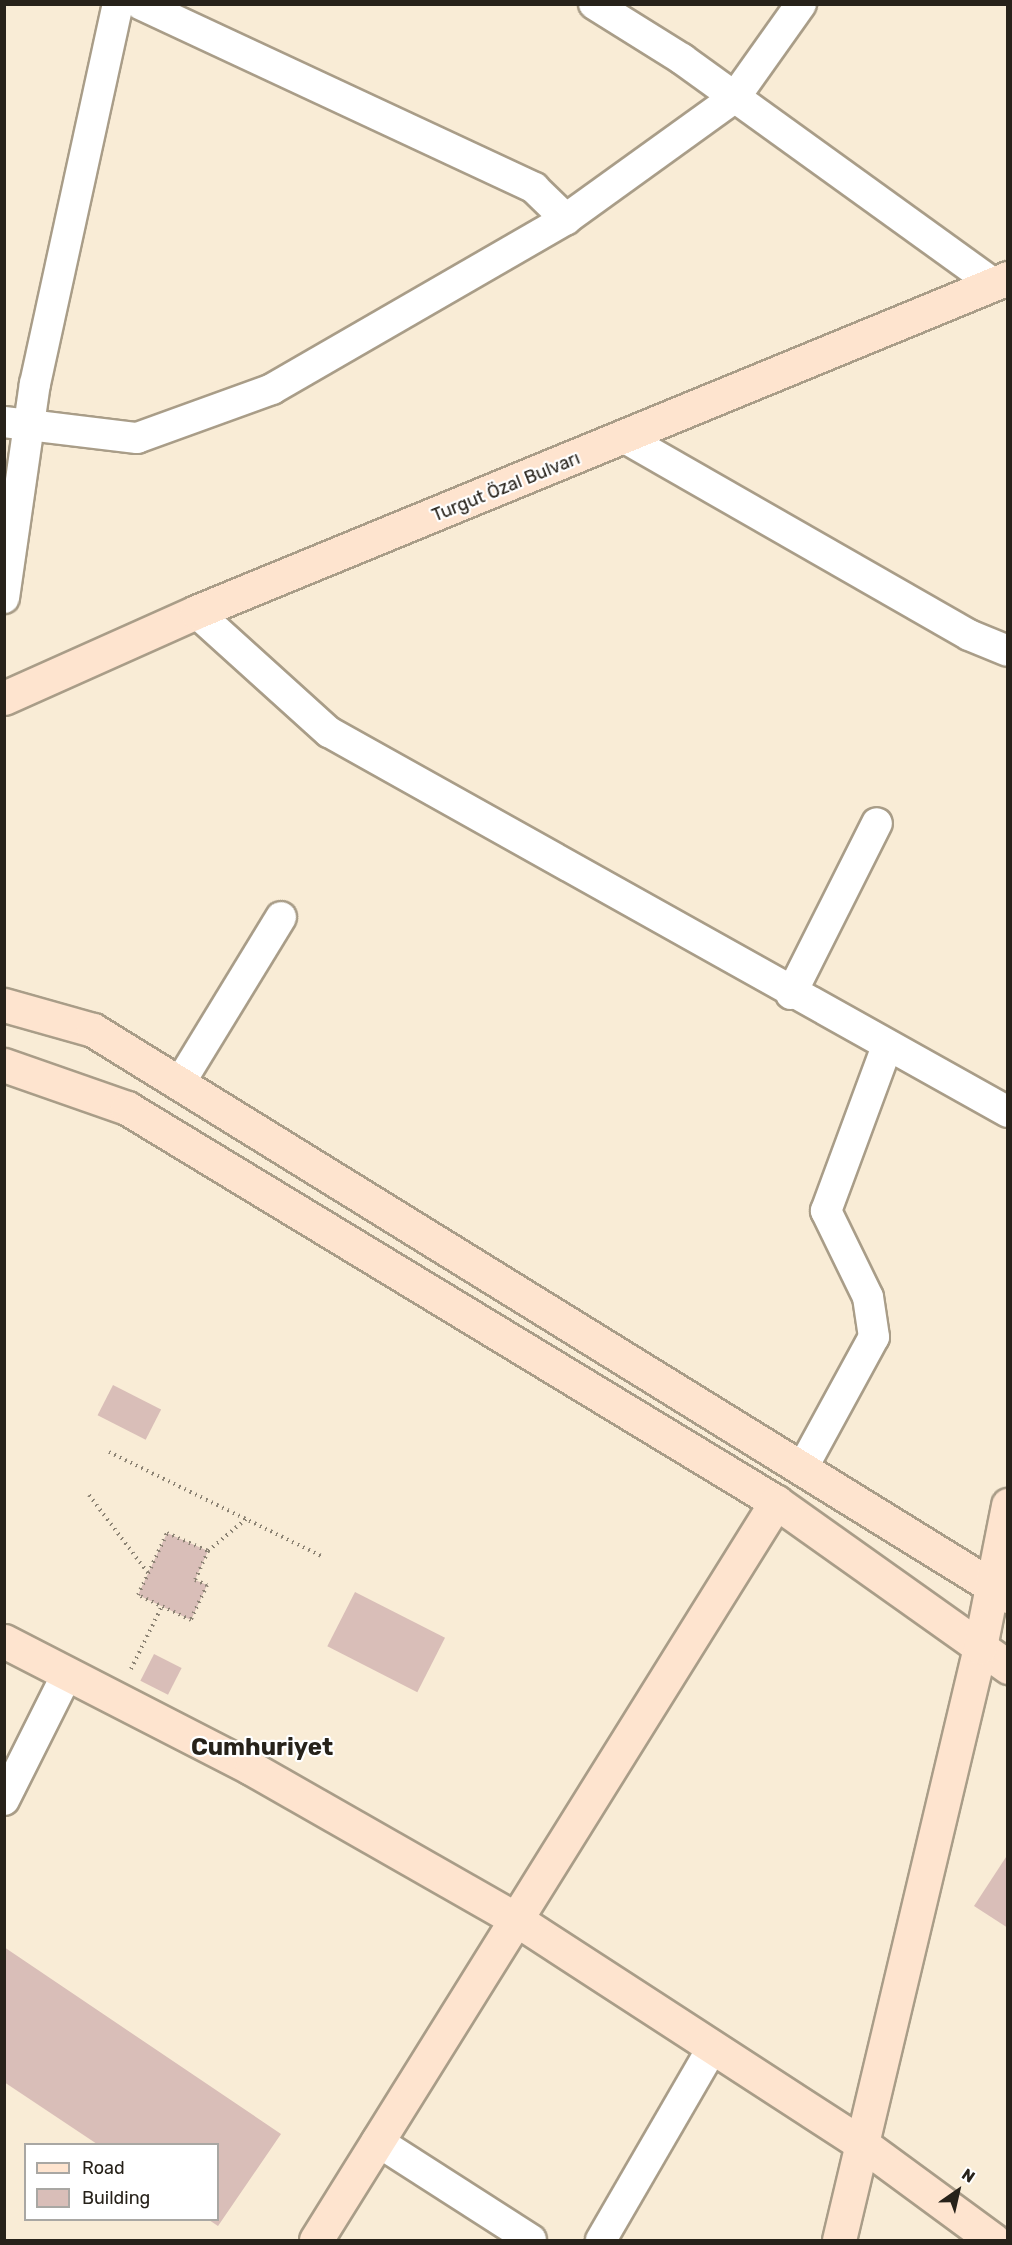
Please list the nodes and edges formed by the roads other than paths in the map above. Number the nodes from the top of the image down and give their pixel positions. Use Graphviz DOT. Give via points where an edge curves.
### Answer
graph roads {
  1 [pos="118,4"];
  2 [pos="140,4"];
  3 [pos="594,4"];
  4 [pos="801,4"];
  5 [pos="735,97"];
  6 [pos="566,219"];
  7 [pos="1000,280"];
  8 [pos="17,425"];
  9 [pos="625,438"];
  10 [pos="4,598"];
  11 [pos="196,612"];
  12 [pos="1008,651"];
  13 [pos="4,698"];
  14 [pos="877,823"];
  15 [pos="281,917"];
  16 [pos="791,994"];
  17 [pos="4,1005"];
  18 [pos="887,1046"];
  19 [pos="4,1065"];
  20 [pos="181,1081"];
  21 [pos="1008,1112"];
  22 [pos="803,1467"];
  23 [pos="776,1502"];
  24 [pos="1008,1505"];
  25 [pos="1001,1591"];
  26 [pos="4,1641"];
  27 [pos="980,1647"];
  28 [pos="1008,1667"];
  29 [pos="68,1674"];
  30 [pos="4,1800"];
  31 [pos="514,1918"];
  32 [pos="711,2050"];
  33 [pos="377,2141"];
  34 [pos="865,2146"];
  35 [pos="316,2241"];
  36 [pos="531,2241"];
  37 [pos="601,2241"];
  38 [pos="839,2241"];
  39 [pos="993,2241"];
  1 -- 8 [label="street"];
  2 -- 6 [label="street" via="534,188"];
  3 -- 5 [label="street"];
  4 -- 5 [label="street"];
  5 -- 6 [label="street"];
  5 -- 7 [label="street"];
  6 -- 8 [label="street" via="272,389 137,438"];
  7 -- 9 [label="main road, Turgut Özal Bulvarı"];
  8 -- 10 [label="street"];
  9 -- 11 [label="main road, Turgut Özal Bulvarı"];
  9 -- 12 [label="street" via="969,635"];
  11 -- 13 [label="main road, Turgut Özal Bulvarı"];
  11 -- 16 [label="street" via="328,732"];
  14 -- 16 [label="street"];
  15 -- 20 [label="street"];
  16 -- 18 [label="street"];
  17 -- 20 [label="main road" via="93,1030"];
  18 -- 21 [label="street"];
  18 -- 22 [label="street" via="826,1211 868,1297 874,1337"];
  19 -- 23 [label="main road" via="127,1108"];
  20 -- 22 [label="main road"];
  22 -- 25 [label="main road"];
  23 -- 27 [label="main road"];
  23 -- 31 [label="main road"];
  24 -- 25 [label="main road"];
  25 -- 27 [label="main road"];
  26 -- 29 [label="main road"];
  27 -- 28 [label="main road"];
  27 -- 34 [label="main road"];
  29 -- 30 [label="street"];
  29 -- 31 [label="main road" via="251,1768"];
  31 -- 32 [label="main road"];
  31 -- 33 [label="main road"];
  32 -- 34 [label="main road"];
  32 -- 37 [label="street"];
  33 -- 35 [label="main road"];
  33 -- 36 [label="street"];
  34 -- 38 [label="main road"];
  34 -- 39 [label="main road"];
}
